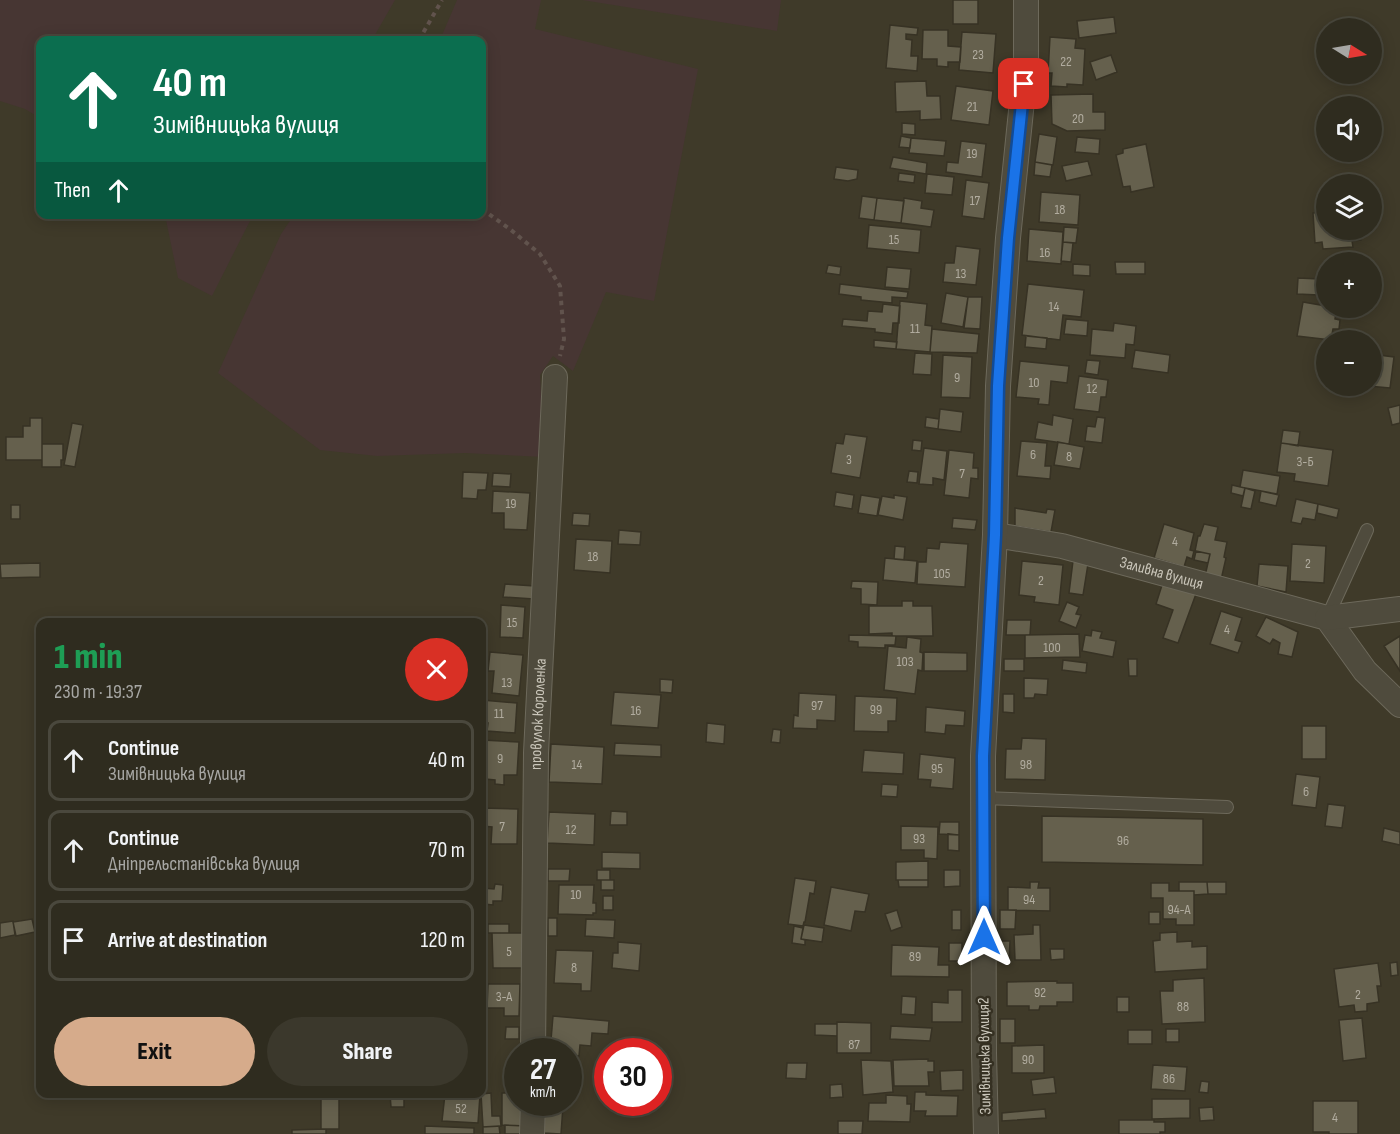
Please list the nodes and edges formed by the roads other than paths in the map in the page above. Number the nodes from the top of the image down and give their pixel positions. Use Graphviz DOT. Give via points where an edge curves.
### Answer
graph roads {
  1 [pos="1026,0"];
  2 [pos="555,377"];
  3 [pos="1367,530"];
  4 [pos="995,535"];
  5 [pos="1400,609"];
  6 [pos="1327,618"];
  7 [pos="1400,705"];
  8 [pos="983,798"];
  9 [pos="1227,807"];
  10 [pos="533,1038"];
  11 [pos="533,1116"];
  12 [pos="532,1134"];
  13 [pos="986,1134"];
  1 -- 4 [label="street, Зимівницька вулиця2" via="1026,62 998,386"];
  2 -- 10 [label="street, провулок Короленка" via="536,753"];
  3 -- 6 [label="lane"];
  4 -- 6 [label="street, Заливна вулиця" via="1062,546"];
  4 -- 8 [label="street, Зимівницька вулиця2"];
  5 -- 6 [label="street, Заливна вулиця"];
  6 -- 7 [label="street" via="1365,670"];
  8 -- 9 [label="lane"];
  8 -- 13 [label="street, Зимівницька вулиця2"];
  11 -- 12 [label="street"];
}
